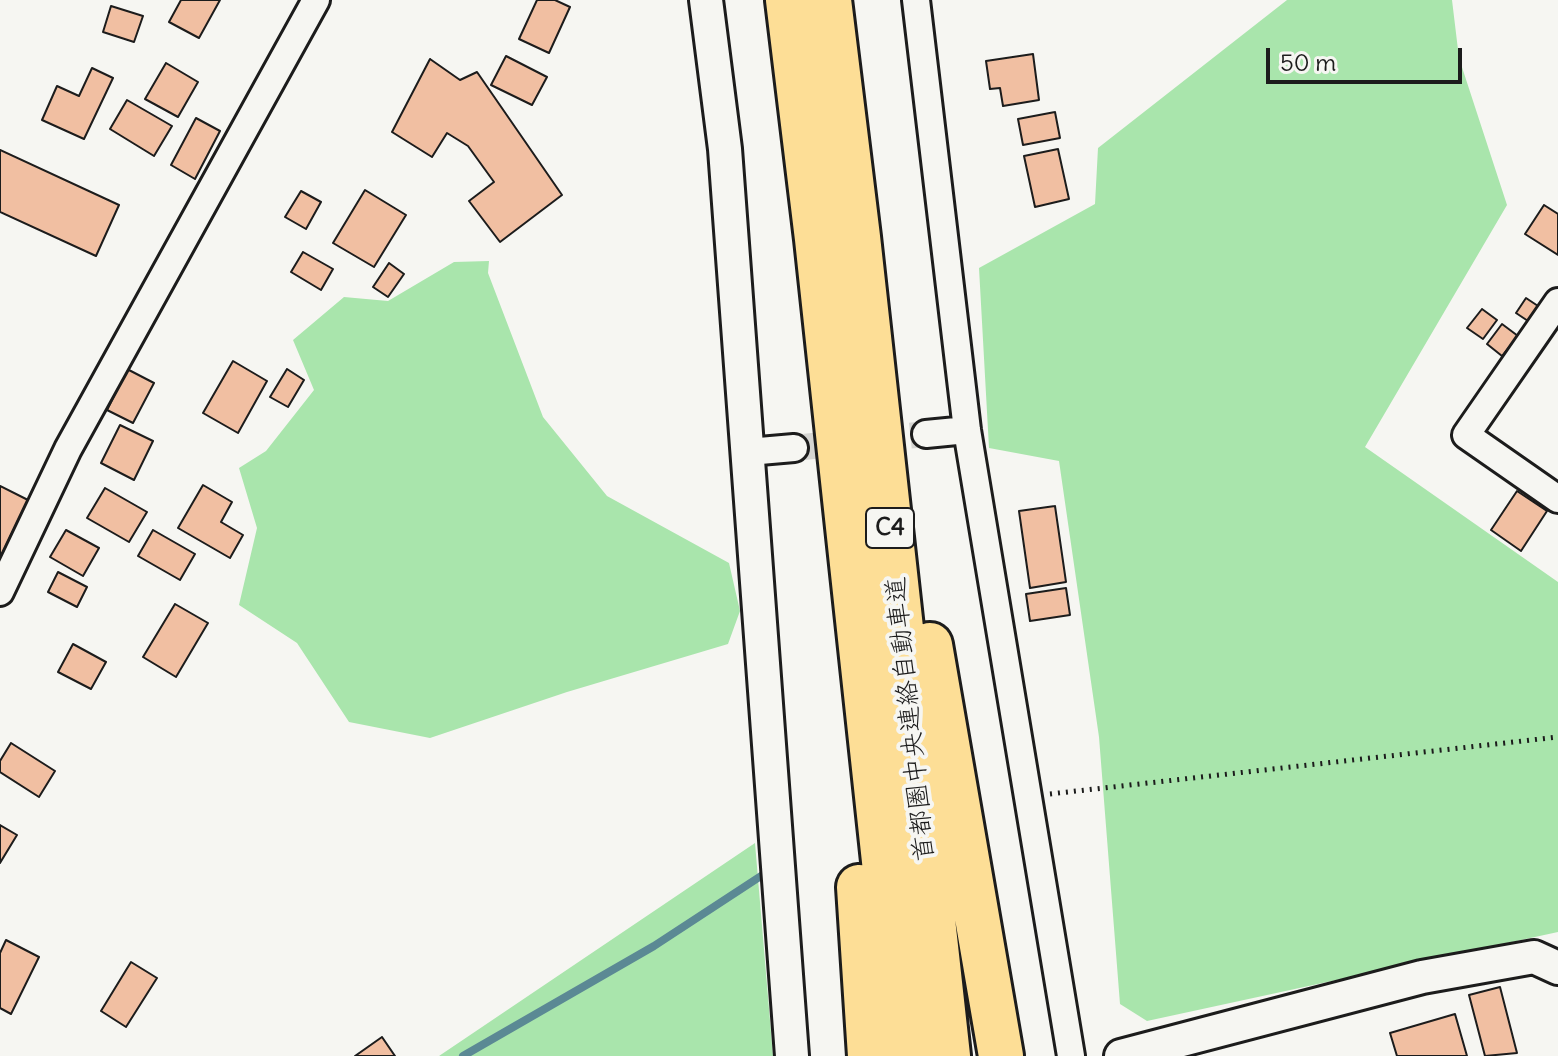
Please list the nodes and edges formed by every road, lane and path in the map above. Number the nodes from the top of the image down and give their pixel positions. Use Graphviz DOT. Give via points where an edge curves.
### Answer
graph roads {
  1 [pos="316,0"];
  2 [pos="706,0"];
  3 [pos="788,0"];
  4 [pos="829,0"];
  5 [pos="916,0"];
  6 [pos="838,238"];
  7 [pos="1558,302"];
  8 [pos="967,430"];
  9 [pos="926,434"];
  10 [pos="794,448"];
  11 [pos="748,452"];
  12 [pos="1558,499"];
  13 [pos="0,592"];
  14 [pos="1558,737"];
  15 [pos="1030,796"];
  16 [pos="1558,968"];
  17 [pos="792,1056"];
  18 [pos="870,1056"];
  19 [pos="905,1056"];
  20 [pos="948,1056"];
  21 [pos="1001,1056"];
  22 [pos="1071,1056"];
  23 [pos="1121,1056"];
  1 -- 13 [label="street" via="68,449"];
  2 -- 11 [label="street" via="725,149"];
  3 -- 6 [label="highway, 首都圏中央連絡自動車道 / C4"];
  4 -- 6 [label="highway, 首都圏中央連絡自動車道 / C4"];
  5 -- 8 [label="street"];
  6 -- 18 [label="highway"];
  6 -- 19 [label="highway, 首都圏中央連絡自動車道 / C4"];
  6 -- 20 [label="highway, 首都圏中央連絡自動車道 / C4"];
  6 -- 21 [label="highway"];
  7 -- 12 [label="street" via="1466,435"];
  8 -- 9 [label="street"];
  8 -- 15 [label="street"];
  10 -- 11 [label="street"];
  11 -- 17 [label="street"];
  14 -- 15 [label="path"];
  15 -- 22 [label="street"];
  16 -- 23 [label="street" via="1534,957 1422,977"];
}
